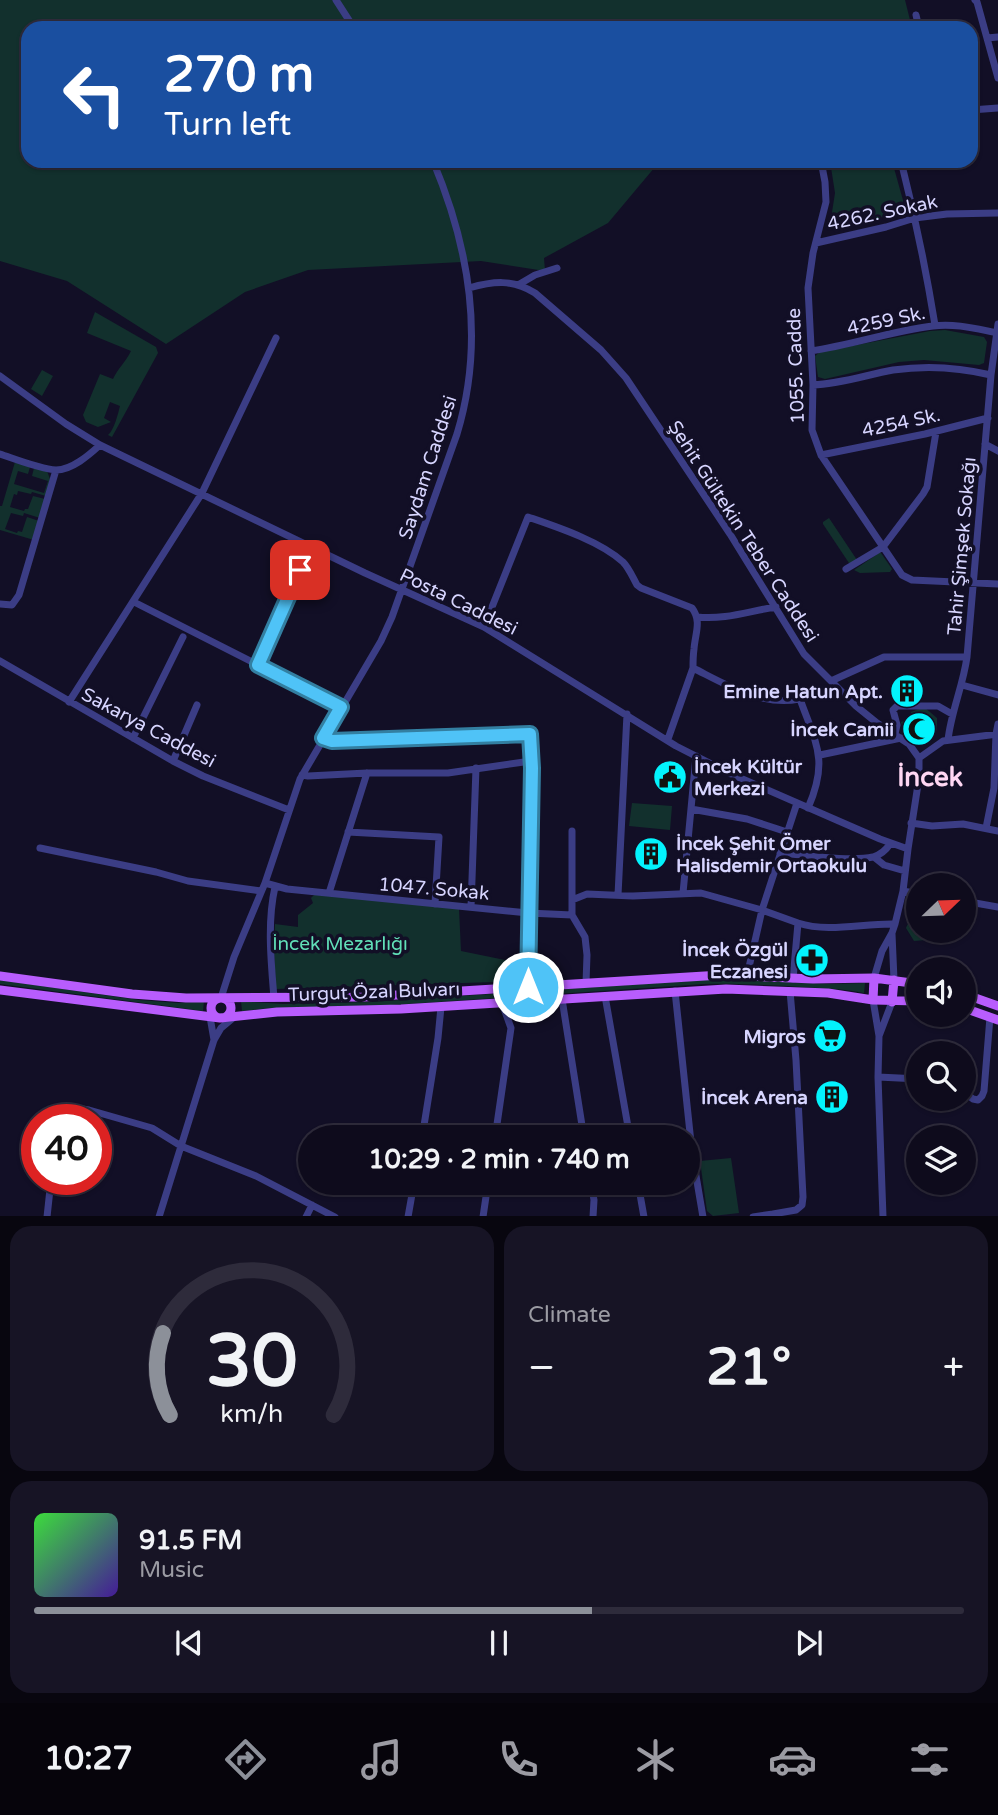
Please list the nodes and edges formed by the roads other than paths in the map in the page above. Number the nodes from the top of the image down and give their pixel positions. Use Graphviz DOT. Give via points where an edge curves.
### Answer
graph roads {
  1 [pos="336,0"];
  2 [pos="975,0"];
  3 [pos="916,15"];
  4 [pos="350,21"];
  5 [pos="917,21"];
  6 [pos="998,37"];
  7 [pos="987,38"];
  8 [pos="998,78"];
  9 [pos="998,108"];
  10 [pos="978,109"];
  11 [pos="436,168"];
  12 [pos="822,168"];
  13 [pos="903,168"];
  14 [pos="998,214"];
  15 [pos="915,218"];
  16 [pos="816,243"];
  17 [pos="557,268"];
  18 [pos="518,285"];
  19 [pos="469,288"];
  20 [pos="998,324"];
  21 [pos="935,325"];
  22 [pos="997,333"];
  23 [pos="276,338"];
  24 [pos="811,351"];
  25 [pos="0,376"];
  26 [pos="993,379"];
  27 [pos="813,385"];
  28 [pos="988,418"];
  29 [pos="936,432"];
  30 [pos="985,444"];
  31 [pos="100,445"];
  32 [pos="998,451"];
  33 [pos="0,454"];
  34 [pos="821,455"];
  35 [pos="57,470"];
  36 [pos="202,493"];
  37 [pos="310,547"];
  38 [pos="883,547"];
  39 [pos="846,569"];
  40 [pos="972,583"];
  41 [pos="998,584"];
  42 [pos="402,589"];
  43 [pos="134,602"];
  44 [pos="0,604"];
  45 [pos="776,607"];
  46 [pos="697,617"];
  47 [pos="484,627"];
  48 [pos="183,637"];
  49 [pos="967,657"];
  50 [pos="0,661"];
  51 [pos="258,665"];
  52 [pos="693,668"];
  53 [pos="834,683"];
  54 [pos="962,685"];
  55 [pos="998,695"];
  56 [pos="800,699"];
  57 [pos="69,702"];
  58 [pos="197,705"];
  59 [pos="341,707"];
  60 [pos="626,714"];
  61 [pos="952,714"];
  62 [pos="998,724"];
  63 [pos="997,734"];
  64 [pos="898,736"];
  65 [pos="133,738"];
  66 [pos="323,738"];
  67 [pos="668,739"];
  68 [pos="948,740"];
  69 [pos="820,755"];
  70 [pos="696,756"];
  71 [pos="919,758"];
  72 [pos="173,761"];
  73 [pos="531,761"];
  74 [pos="476,768"];
  75 [pos="366,773"];
  76 [pos="302,775"];
  77 [pos="797,803"];
  78 [pos="808,808"];
  79 [pos="691,809"];
  80 [pos="289,810"];
  81 [pos="911,823"];
  82 [pos="986,828"];
  83 [pos="572,831"];
  84 [pos="998,831"];
  85 [pos="348,832"];
  86 [pos="787,832"];
  87 [pos="890,844"];
  88 [pos="40,848"];
  89 [pos="908,849"];
  90 [pos="780,853"];
  91 [pos="874,857"];
  92 [pos="905,871"];
  93 [pos="263,887"];
  94 [pos="275,887"];
  95 [pos="903,891"];
  96 [pos="906,892"];
  97 [pos="329,893"];
  98 [pos="683,893"];
  99 [pos="618,895"];
  100 [pos="572,900"];
  101 [pos="976,903"];
  102 [pos="435,904"];
  103 [pos="471,907"];
  104 [pos="998,907"];
  105 [pos="762,910"];
  106 [pos="528,913"];
  107 [pos="572,915"];
  108 [pos="798,923"];
  109 [pos="895,924"];
  110 [pos="892,933"];
  111 [pos="0,976"];
  112 [pos="747,976"];
  113 [pos="874,978"];
  114 [pos="793,979"];
  115 [pos="894,980"];
  116 [pos="906,982"];
  117 [pos="586,983"];
  118 [pos="528,987"];
  119 [pos="0,990"];
  120 [pos="790,991"];
  121 [pos="676,992"];
  122 [pos="605,996"];
  123 [pos="221,998"];
  124 [pos="274,998"];
  125 [pos="976,998"];
  126 [pos="562,999"];
  127 [pos="873,1000"];
  128 [pos="906,1001"];
  129 [pos="892,1002"];
  130 [pos="502,1003"];
  131 [pos="998,1006"];
  132 [pos="441,1007"];
  133 [pos="976,1012"];
  134 [pos="209,1017"];
  135 [pos="220,1018"];
  136 [pos="233,1018"];
  137 [pos="994,1019"];
  138 [pos="879,1036"];
  139 [pos="214,1041"];
  140 [pos="878,1077"];
  141 [pos="906,1078"];
  142 [pos="976,1100"];
  143 [pos="112,1117"];
  144 [pos="424,1125"];
  145 [pos="497,1125"];
  146 [pos="582,1125"];
  147 [pos="628,1125"];
  148 [pos="181,1146"];
  149 [pos="49,1195"];
  150 [pos="412,1195"];
  151 [pos="486,1195"];
  152 [pos="593,1195"];
  153 [pos="640,1195"];
  154 [pos="312,1205"];
  155 [pos="773,1215"];
  156 [pos="47,1216"];
  157 [pos="159,1216"];
  158 [pos="306,1216"];
  159 [pos="335,1216"];
  160 [pos="408,1216"];
  161 [pos="483,1216"];
  162 [pos="593,1216"];
  163 [pos="644,1216"];
  164 [pos="703,1216"];
  165 [pos="753,1216"];
  166 [pos="883,1216"];
  1 -- 4 [label="street"];
  2 -- 7 [label="street"];
  3 -- 5 [label="street"];
  6 -- 7 [label="street"];
  7 -- 8 [label="street"];
  9 -- 10 [label="street"];
  11 -- 19 [label="street, Saydam Caddesi" via="452,213"];
  12 -- 16 [label="street, 1055. Cadde" via="826,202"];
  13 -- 15 [label="street"];
  14 -- 15 [label="street, 4262. Sokak"];
  15 -- 16 [label="street, 4262. Sokak"];
  15 -- 21 [label="street"];
  16 -- 24 [label="street, 1055. Cadde" via="808,288"];
  17 -- 18 [label="street"];
  18 -- 19 [label="street" via="498,282"];
  18 -- 45 [label="street, Şehit Gültekin Teber Caddesi" via="535,293 615,364"];
  19 -- 42 [label="street, Saydam Caddesi" via="468,395"];
  20 -- 22 [label="street, Tahir Şimşek Sokağı"];
  21 -- 22 [label="street, 4259 Sk."];
  21 -- 24 [label="street, 4259 Sk."];
  22 -- 26 [label="street, Tahir Şimşek Sokağı"];
  23 -- 36 [label="street"];
  24 -- 27 [label="street, 1055. Cadde"];
  25 -- 31 [label="street, Posta Caddesi"];
  26 -- 27 [label="street" via="963,368 924,367"];
  26 -- 28 [label="street, Tahir Şimşek Sokağı"];
  27 -- 34 [label="street, 1055. Cadde" via="812,430"];
  28 -- 29 [label="street, 4254 Sk."];
  28 -- 30 [label="street, Tahir Şimşek Sokağı"];
  29 -- 34 [label="street, 4254 Sk."];
  29 -- 38 [label="street" via="927,487"];
  30 -- 32 [label="street"];
  30 -- 40 [label="street, Tahir Şimşek Sokağı"];
  31 -- 35 [label="street" via="78,462"];
  31 -- 36 [label="street, Posta Caddesi"];
  33 -- 35 [label="street"];
  34 -- 38 [label="street, 1055. Cadde"];
  35 -- 44 [label="street" via="19,595 8,606"];
  36 -- 37 [label="street, Posta Caddesi"];
  36 -- 43 [label="street"];
  37 -- 42 [label="street, Posta Caddesi"];
  37 -- 51 [label="street"];
  38 -- 39 [label="street"];
  38 -- 40 [label="street, 1055. Cadde" via="907,578"];
  40 -- 41 [label="street, 1055. Cadde"];
  40 -- 49 [label="street, Tahir Şimşek Sokağı"];
  42 -- 47 [label="street, Posta Caddesi"];
  42 -- 59 [label="street, Saydam Caddesi" via="387,629"];
  43 -- 51 [label="street"];
  43 -- 57 [label="street"];
  45 -- 46 [label="street" via="713,619"];
  45 -- 53 [label="street, Şehit Gültekin Teber Caddesi" via="804,654"];
  46 -- 47 [label="street" via="686,605 637,585 623,562 612,554 528,517"];
  46 -- 52 [label="street"];
  47 -- 60 [label="street, Posta Caddesi"];
  48 -- 65 [label="street"];
  49 -- 53 [label="street" via="884,657"];
  49 -- 54 [label="street, Tahir Şimşek Sokağı"];
  50 -- 57 [label="street, Sakarya Caddesi"];
  51 -- 59 [label="street"];
  52 -- 56 [label="street" via="760,697"];
  52 -- 67 [label="street"];
  53 -- 56 [label="street"];
  53 -- 64 [label="street, Şehit Gültekin Teber Caddesi" via="866,715"];
  54 -- 55 [label="street"];
  54 -- 61 [label="street, Tahir Şimşek Sokağı"];
  56 -- 69 [label="street"];
  57 -- 65 [label="street, Sakarya Caddesi"];
  58 -- 72 [label="street"];
  59 -- 66 [label="street, Saydam Caddesi"];
  60 -- 67 [label="street, Posta Caddesi"];
  60 -- 99 [label="street"];
  61 -- 64 [label="street" via="941,706 897,706 893,710"];
  61 -- 68 [label="street, Tahir Şimşek Sokağı"];
  62 -- 63 [label="street"];
  63 -- 68 [label="street"];
  63 -- 82 [label="street"];
  64 -- 69 [label="street"];
  64 -- 71 [label="street, Şehit Gültekin Teber Caddesi"];
  65 -- 72 [label="street, Sakarya Caddesi"];
  66 -- 73 [label="street" via="530,734"];
  66 -- 76 [label="street, Saydam Caddesi"];
  67 -- 70 [label="street, Posta Caddesi"];
  68 -- 71 [label="street"];
  69 -- 78 [label="street"];
  70 -- 77 [label="street, Posta Caddesi"];
  70 -- 79 [label="street"];
  71 -- 81 [label="street"];
  72 -- 80 [label="street, Sakarya Caddesi"];
  73 -- 74 [label="street"];
  73 -- 106 [label="street"];
  74 -- 75 [label="street" via="448,773"];
  74 -- 103 [label="street"];
  75 -- 76 [label="street"];
  75 -- 85 [label="street"];
  76 -- 80 [label="street, Saydam Caddesi"];
  77 -- 78 [label="street, Posta Caddesi"];
  77 -- 86 [label="street"];
  78 -- 87 [label="street, Posta Caddesi"];
  79 -- 86 [label="street"];
  79 -- 98 [label="street"];
  80 -- 93 [label="street, Saydam Caddesi"];
  81 -- 82 [label="street"];
  81 -- 89 [label="street"];
  82 -- 84 [label="street"];
  83 -- 100 [label="street"];
  85 -- 97 [label="street"];
  85 -- 102 [label="street" via="439,837"];
  86 -- 90 [label="street"];
  87 -- 89 [label="street, Posta Caddesi"];
  87 -- 91 [label="street"];
  88 -- 93 [label="street, 1047. Sokak" via="188,881"];
  89 -- 92 [label="street"];
  90 -- 91 [label="street"];
  90 -- 105 [label="street"];
  91 -- 92 [label="street"];
  92 -- 95 [label="street"];
  93 -- 94 [label="street, 1047. Sokak"];
  93 -- 123 [label="street, Saydam Caddesi"];
  94 -- 97 [label="street, 1047. Sokak"];
  94 -- 124 [label="street" via="271,933"];
  95 -- 96 [label="street"];
  95 -- 109 [label="street"];
  97 -- 102 [label="street, 1047. Sokak"];
  98 -- 99 [label="street"];
  98 -- 105 [label="street"];
  99 -- 100 [label="street" via="587,894"];
  100 -- 107 [label="street"];
  101 -- 104 [label="street"];
  102 -- 103 [label="street, 1047. Sokak"];
  103 -- 106 [label="street, 1047. Sokak"];
  105 -- 108 [label="street"];
  105 -- 112 [label="street"];
  106 -- 107 [label="street, 1047. Sokak"];
  106 -- 118 [label="street"];
  107 -- 117 [label="street" via="585,937"];
  108 -- 109 [label="street" via="827,928"];
  108 -- 114 [label="street"];
  109 -- 110 [label="street"];
  110 -- 113 [label="street" via="881,951"];
  110 -- 115 [label="street"];
  111 -- 123 [label="main road, Turgut Özal Bulvarı" via="132,994"];
  112 -- 114 [label="main road, Turgut Özal Bulvarı"];
  112 -- 117 [label="main road, Turgut Özal Bulvarı"];
  113 -- 114 [label="main road, Turgut Özal Bulvarı"];
  113 -- 115 [label="main road, Turgut Özal Bulvarı"];
  113 -- 127 [label="main road"];
  115 -- 116 [label="main road, Turgut Özal Bulvarı"];
  115 -- 129 [label="main road"];
  117 -- 118 [label="main road, Turgut Özal Bulvarı"];
  118 -- 124 [label="main road, Turgut Özal Bulvarı"];
  119 -- 134 [label="main road, Turgut Özal Bulvarı"];
  120 -- 121 [label="main road, Turgut Özal Bulvarı"];
  120 -- 127 [label="main road, Turgut Özal Bulvarı"];
  120 -- 155 [label="street" via="803,1197 796,1210"];
  121 -- 122 [label="main road, Turgut Özal Bulvarı"];
  121 -- 164 [label="street"];
  122 -- 126 [label="main road, Turgut Özal Bulvarı"];
  122 -- 147 [label="street"];
  123 -- 124 [label="main road, Turgut Özal Bulvarı"];
  123 -- 135 [label="main road" via="211,1009"];
  123 -- 135 [label="main road" via="227,999 231,1008"];
  125 -- 131 [label="main road"];
  126 -- 130 [label="main road, Turgut Özal Bulvarı"];
  126 -- 146 [label="street"];
  127 -- 129 [label="main road, Turgut Özal Bulvarı"];
  127 -- 138 [label="street"];
  128 -- 129 [label="main road, Turgut Özal Bulvarı"];
  129 -- 138 [label="street"];
  130 -- 132 [label="main road, Turgut Özal Bulvarı"];
  130 -- 145 [label="street" via="511,1028"];
  132 -- 136 [label="main road, Turgut Özal Bulvarı" via="277,1012"];
  132 -- 144 [label="street"];
  133 -- 137 [label="main road"];
  134 -- 135 [label="main road, Turgut Özal Bulvarı"];
  134 -- 139 [label="street"];
  135 -- 136 [label="main road, Turgut Özal Bulvarı"];
  136 -- 139 [label="street"];
  137 -- 142 [label="street" via="985,1091"];
  138 -- 140 [label="street"];
  139 -- 148 [label="street"];
  140 -- 141 [label="street"];
  140 -- 166 [label="street"];
  143 -- 148 [label="street" via="152,1128"];
  148 -- 154 [label="street"];
  148 -- 157 [label="street"];
  149 -- 156 [label="street"];
  150 -- 160 [label="street"];
  151 -- 161 [label="street"];
  152 -- 162 [label="street"];
  153 -- 163 [label="street"];
  154 -- 158 [label="street"];
  154 -- 159 [label="street"];
  155 -- 165 [label="street"];
}
